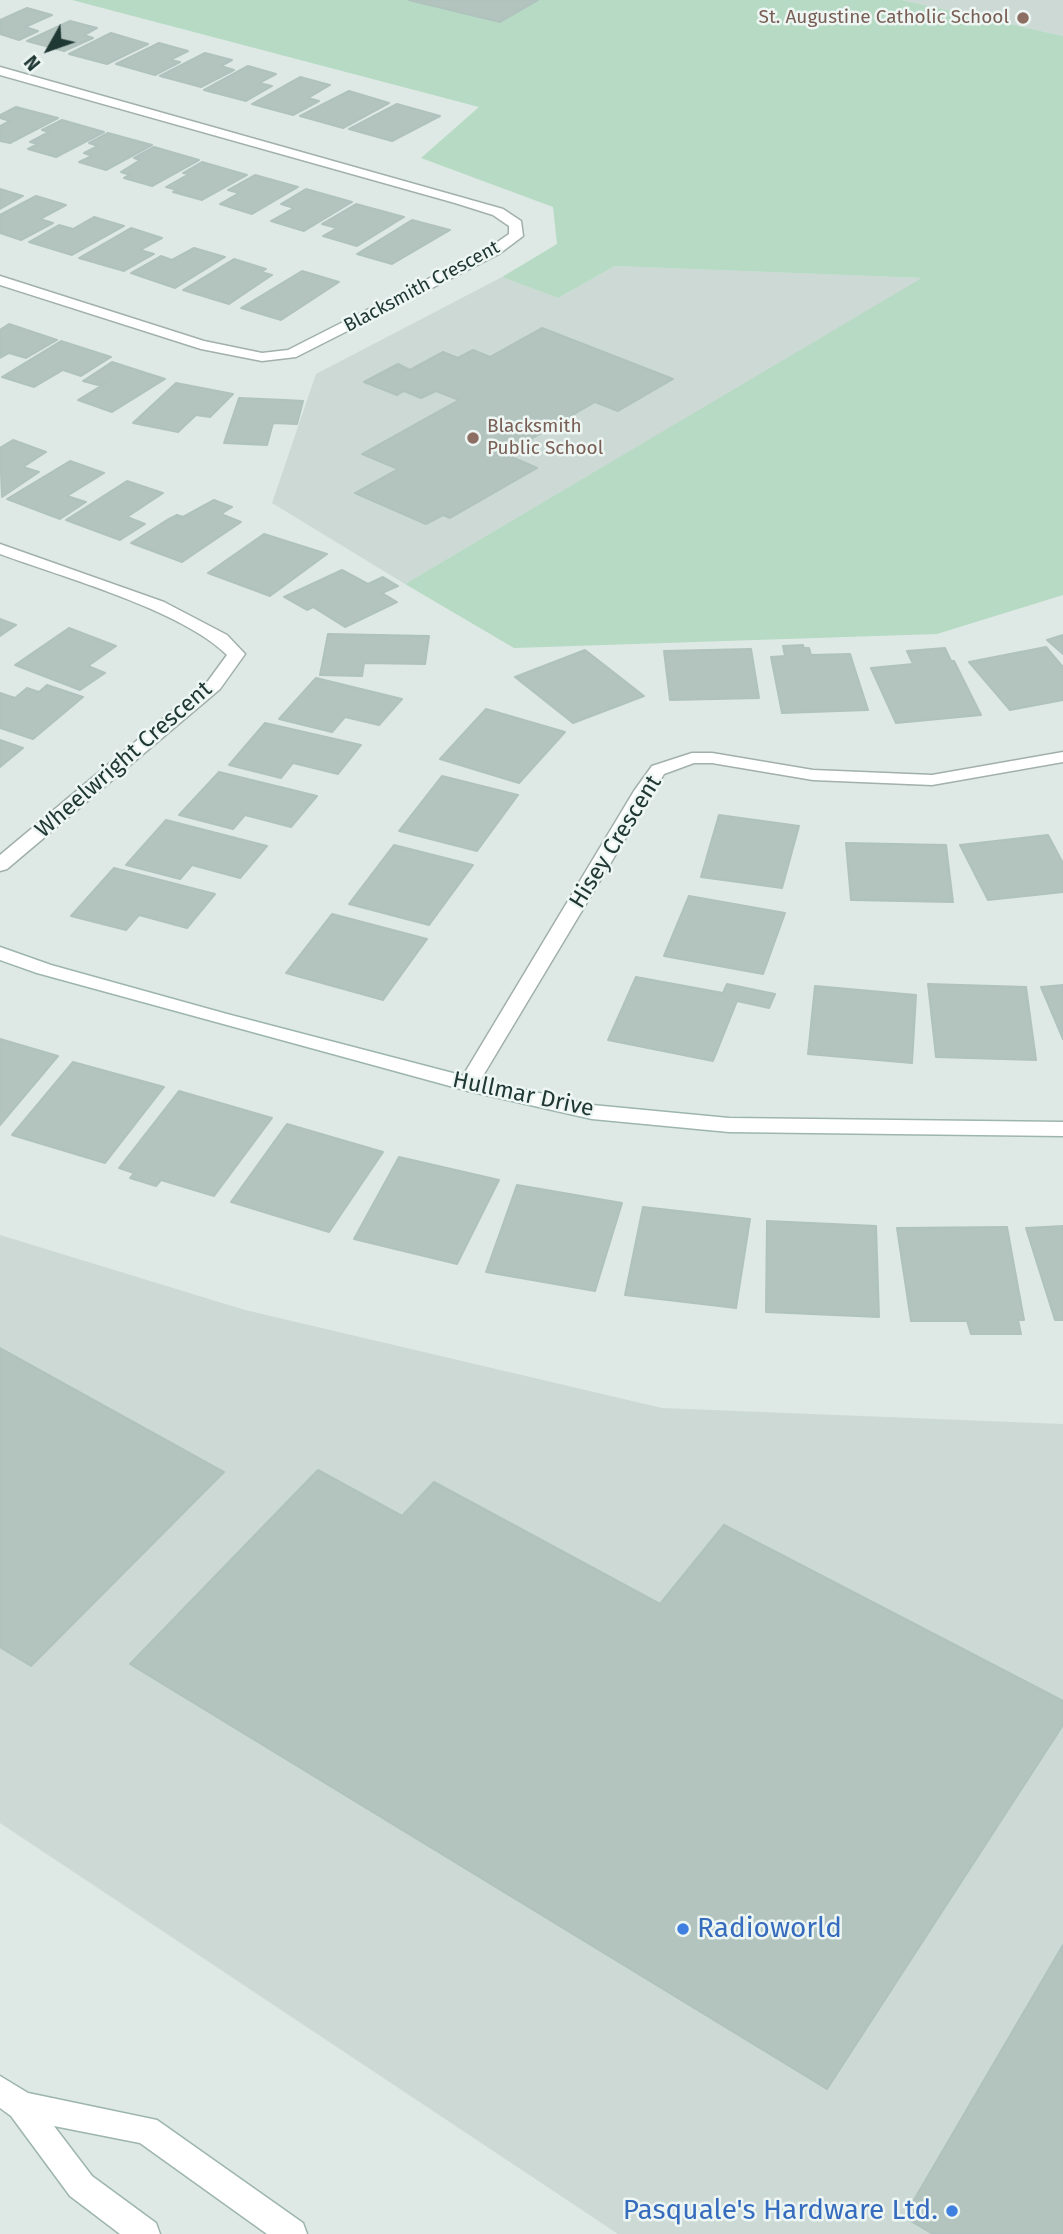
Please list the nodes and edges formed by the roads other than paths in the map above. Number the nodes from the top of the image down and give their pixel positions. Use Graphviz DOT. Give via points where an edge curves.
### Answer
graph roads {
  1 [pos="0,71"];
  2 [pos="0,280"];
  3 [pos="0,550"];
  4 [pos="1063,757"];
  5 [pos="0,865"];
  6 [pos="0,953"];
  7 [pos="468,1084"];
  8 [pos="1063,1129"];
  9 [pos="11,2098"];
  10 [pos="145,2234"];
  11 [pos="292,2234"];
  1 -- 2 [label="street, Blacksmith Crescent" via="460,200 498,212 516,224 516,236 494,251 300,351 272,356 201,345"];
  3 -- 5 [label="street, Wheelwright Crescent" via="158,607 222,639 236,654 214,685"];
  4 -- 7 [label="street, Hisey Crescent" via="932,780 813,775 712,758 675,762 658,770"];
  6 -- 7 [label="street, Hullmar Drive" via="208,1015"];
  7 -- 8 [label="street, Hullmar Drive" via="592,1112 729,1125"];
  9 -- 10 [label="street" via="81,2186"];
  9 -- 11 [label="street" via="147,2130"];
}
